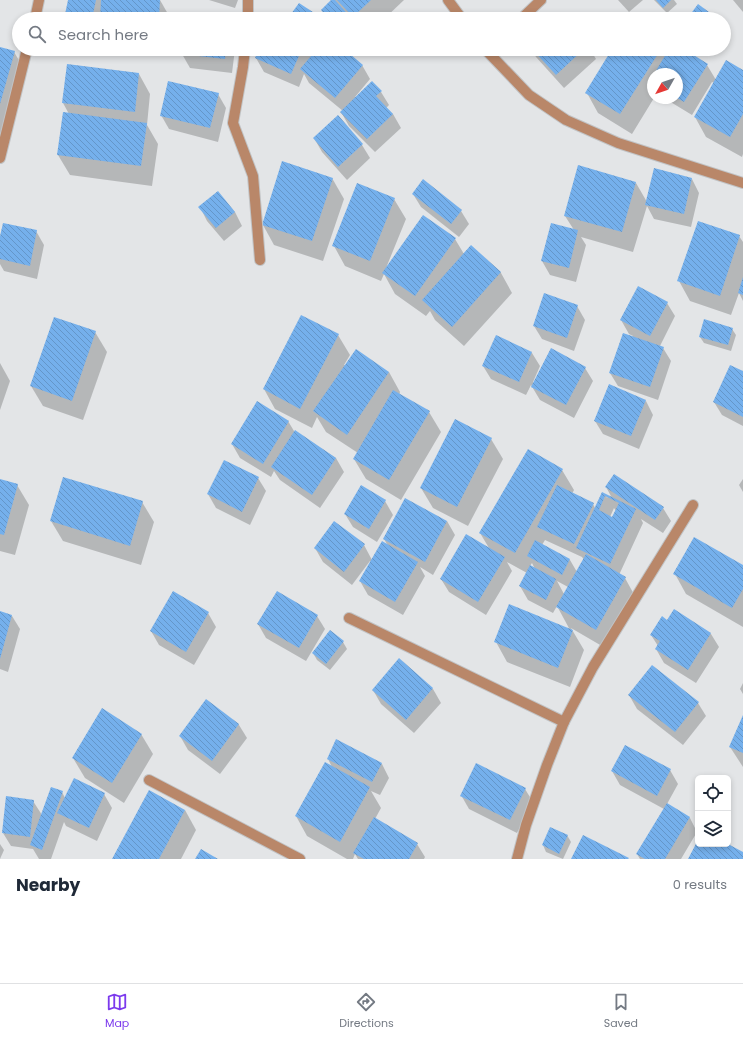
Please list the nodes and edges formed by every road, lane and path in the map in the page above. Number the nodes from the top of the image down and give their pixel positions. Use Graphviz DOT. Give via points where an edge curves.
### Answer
graph roads {
  1 [pos="39,0"];
  2 [pos="248,0"];
  3 [pos="448,0"];
  4 [pos="541,0"];
  5 [pos="36,12"];
  6 [pos="248,12"];
  7 [pos="457,12"];
  8 [pos="528,12"];
  9 [pos="25,56"];
  10 [pos="244,56"];
  11 [pos="493,56"];
  12 [pos="0,158"];
  13 [pos="743,182"];
  14 [pos="260,260"];
  15 [pos="693,505"];
  16 [pos="349,618"];
  17 [pos="564,722"];
  18 [pos="149,780"];
  19 [pos="300,859"];
  20 [pos="517,859"];
  1 -- 5 [label="street"];
  2 -- 6 [label="street"];
  3 -- 7 [label="street"];
  4 -- 8 [label="street"];
  9 -- 12 [label="street"];
  10 -- 14 [label="street" via="233,123 253,176"];
  11 -- 13 [label="street" via="529,95 566,120 618,143"];
  15 -- 17 [label="street" via="593,668"];
  16 -- 17 [label="street"];
  17 -- 20 [label="street" via="534,802"];
  18 -- 19 [label="street"];
}
